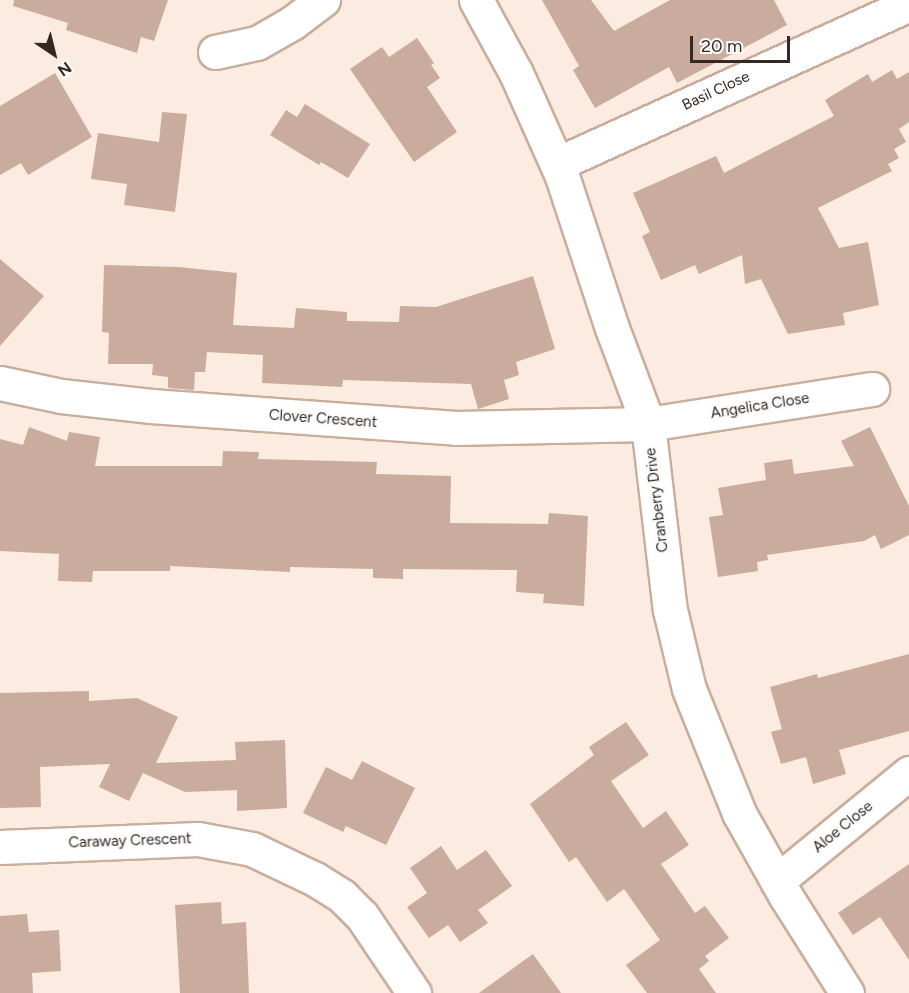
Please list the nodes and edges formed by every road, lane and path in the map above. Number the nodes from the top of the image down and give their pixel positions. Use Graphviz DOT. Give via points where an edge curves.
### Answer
graph roads {
  1 [pos="323,0"];
  2 [pos="476,0"];
  3 [pos="909,4"];
  4 [pos="215,52"];
  5 [pos="557,164"];
  6 [pos="0,383"];
  7 [pos="872,389"];
  8 [pos="648,424"];
  9 [pos="909,773"];
  10 [pos="0,847"];
  11 [pos="777,881"];
  12 [pos="414,993"];
  13 [pos="847,993"];
  1 -- 4 [label="street" via="257,43"];
  2 -- 5 [label="street, Cranberry Drive" via="516,73"];
  3 -- 5 [label="street, Basil Close"];
  5 -- 8 [label="street, Cranberry Drive"];
  6 -- 8 [label="street, Clover Crescent" via="61,396 151,406 456,428"];
  7 -- 8 [label="street, Angelica Close"];
  8 -- 11 [label="street, Cranberry Drive" via="670,610 689,689 739,813"];
  9 -- 11 [label="street, Aloe Close"];
  10 -- 12 [label="street, Caraway Crescent" via="198,838 252,849 342,896 362,916"];
  11 -- 13 [label="street, Cranberry Drive"];
}
